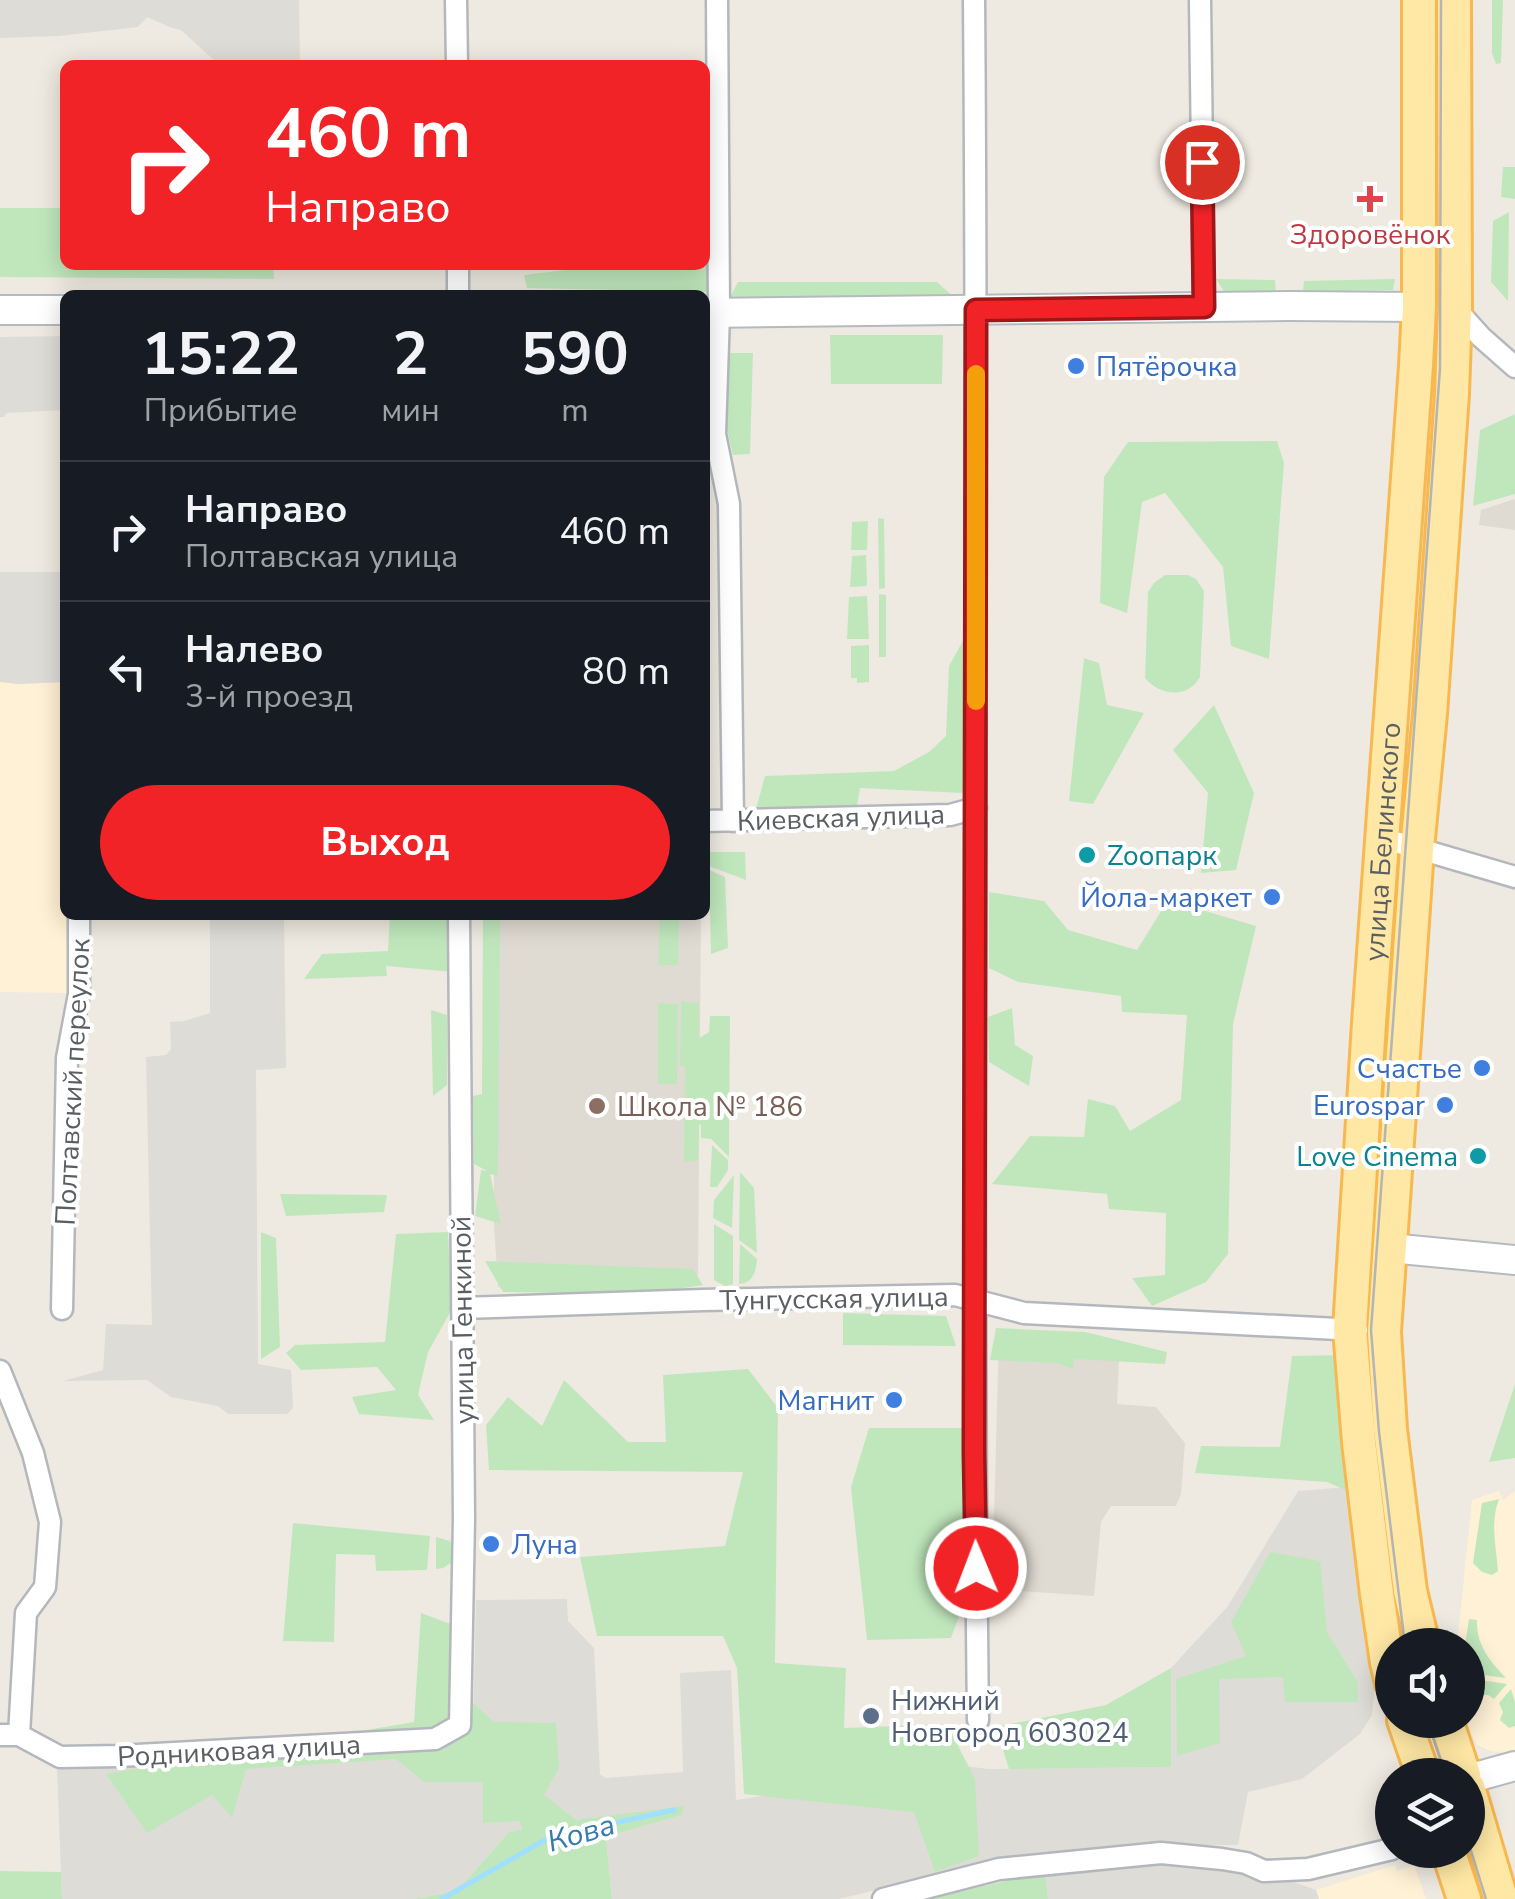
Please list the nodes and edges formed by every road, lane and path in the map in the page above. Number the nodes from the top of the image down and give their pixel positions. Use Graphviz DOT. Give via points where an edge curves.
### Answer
graph roads {
  1 [pos="456,0"];
  2 [pos="717,0"];
  3 [pos="974,0"];
  4 [pos="1200,0"];
  5 [pos="1418,0"];
  6 [pos="1454,0"];
  7 [pos="457,60"];
  8 [pos="1204,307"];
  9 [pos="1419,307"];
  10 [pos="1455,308"];
  11 [pos="0,310"];
  12 [pos="60,310"];
  13 [pos="976,310"];
  14 [pos="712,313"];
  15 [pos="1515,367"];
  16 [pos="976,808"];
  17 [pos="710,821"];
  18 [pos="732,821"];
  19 [pos="1382,838"];
  20 [pos="1417,848"];
  21 [pos="1515,877"];
  22 [pos="79,920"];
  23 [pos="459,920"];
  24 [pos="1390,1248"];
  25 [pos="1515,1260"];
  26 [pos="976,1300"];
  27 [pos="462,1308"];
  28 [pos="62,1310"];
  29 [pos="1350,1329"];
  30 [pos="1384,1332"];
  31 [pos="0,1371"];
  32 [pos="1382,1628"];
  33 [pos="1419,1628"];
  34 [pos="978,1720"];
  35 [pos="460,1724"];
  36 [pos="10,1735"];
  37 [pos="1515,1766"];
  38 [pos="1485,1773"];
  39 [pos="1485,1845"];
  40 [pos="1375,1854"];
  41 [pos="1454,1868"];
  42 [pos="883,1899"];
  43 [pos="1464,1899"];
  44 [pos="1501,1899"];
  1 -- 7 [label="street"];
  2 -- 14 [label="street"];
  3 -- 13 [label="street"];
  4 -- 8 [label="street"];
  5 -- 9 [label="main road, улица Белинского"];
  6 -- 10 [label="main road, улица Белинского"];
  8 -- 9 [label="street"];
  8 -- 13 [label="street"];
  9 -- 10 [label="street"];
  9 -- 19 [label="main road, улица Белинского"];
  10 -- 15 [label="street"];
  10 -- 20 [label="main road, улица Белинского"];
  11 -- 12 [label="street"];
  13 -- 14 [label="street"];
  13 -- 16 [label="street"];
  14 -- 18 [label="street" via="716,434 729,504"];
  16 -- 18 [label="street, Киевская улица" via="950,815"];
  16 -- 26 [label="street"];
  17 -- 18 [label="street, Киевская улица"];
  19 -- 20 [label="street"];
  19 -- 29 [label="main road, улица Белинского"];
  20 -- 21 [label="street"];
  20 -- 24 [label="main road, улица Белинского"];
  22 -- 28 [label="street, Полтавский переулок" via="79,994 67,1058"];
  23 -- 27 [label="street, улица Генкиной"];
  24 -- 25 [label="street"];
  24 -- 30 [label="main road, улица Белинского"];
  26 -- 27 [label="street, Тунгусская улица" via="955,1295"];
  26 -- 29 [label="street, Тунгусская улица" via="1024,1314"];
  26 -- 34 [label="street"];
  27 -- 35 [label="street, улица Генкиной"];
  29 -- 30 [label="street, Тунгусская улица"];
  29 -- 32 [label="main road, улица Белинского"];
  30 -- 33 [label="main road, улица Белинского" via="1390,1429"];
  31 -- 36 [label="street, Родниковая улица" via="33,1452 50,1522 45,1588 26,1613"];
  35 -- 36 [label="street, Родниковая улица" via="436,1740 119,1756 60,1756"];
  37 -- 38 [label="street"];
  39 -- 44 [label="main road"];
  40 -- 42 [label="street" via="1308,1870 1264,1871 1222,1858 1161,1854 999,1869"];
  41 -- 43 [label="main road"];
}
